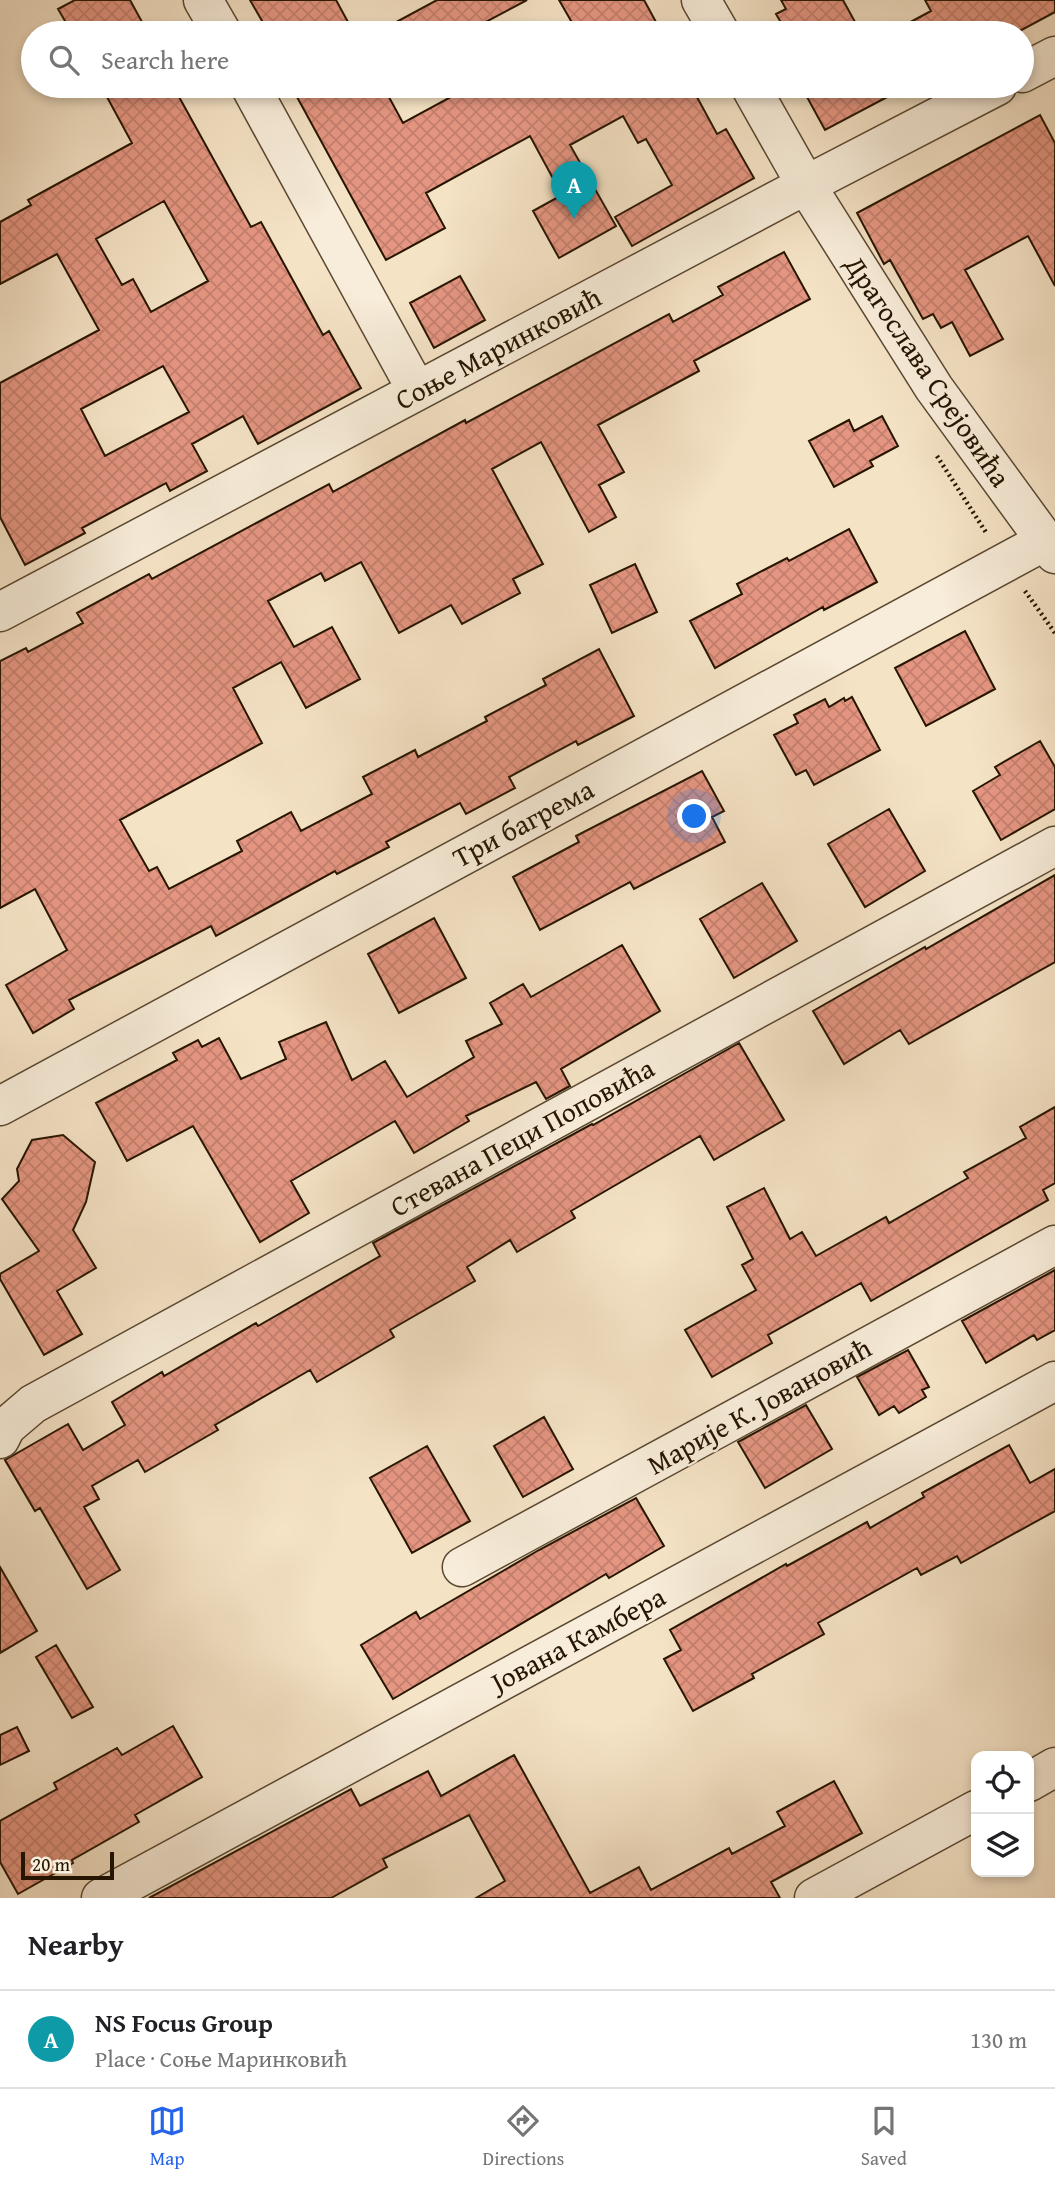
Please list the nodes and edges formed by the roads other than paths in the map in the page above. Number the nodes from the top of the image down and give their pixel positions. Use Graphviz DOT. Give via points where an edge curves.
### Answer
graph roads {
  1 [pos="203,0"];
  2 [pos="701,0"];
  3 [pos="215,21"];
  4 [pos="713,21"];
  5 [pos="1055,56"];
  6 [pos="1034,67"];
  7 [pos="257,98"];
  8 [pos="757,98"];
  9 [pos="974,98"];
  10 [pos="806,185"];
  11 [pos="417,391"];
  12 [pos="1050,548"];
  13 [pos="2,605"];
  14 [pos="1055,846"];
  15 [pos="0,1106"];
  16 [pos="1055,1245"];
  17 [pos="1055,1381"];
  18 [pos="0,1439"];
  19 [pos="462,1567"];
  20 [pos="1055,1768"];
  21 [pos="1034,1779"];
  22 [pos="971,1813"];
  23 [pos="101,1898"];
  24 [pos="814,1898"];
  1 -- 3 [label="street"];
  2 -- 4 [label="street"];
  5 -- 6 [label="street"];
  7 -- 11 [label="street"];
  8 -- 10 [label="street, Драгослава Срејовића"];
  9 -- 10 [label="street, Соње Маринковић"];
  10 -- 11 [label="street, Соње Маринковић"];
  10 -- 12 [label="street, Драгослава Срејовића" via="934,388"];
  11 -- 13 [label="street, Соње Маринковић"];
  12 -- 15 [label="street, Три багрема"];
  14 -- 18 [label="street, Стевана Пеци Поповића" via="33,1404 6,1427"];
  16 -- 19 [label="street, Марије К. Јовановић"];
  17 -- 23 [label="street, Јована Камбера"];
  20 -- 21 [label="street"];
  22 -- 24 [label="street"];
}
